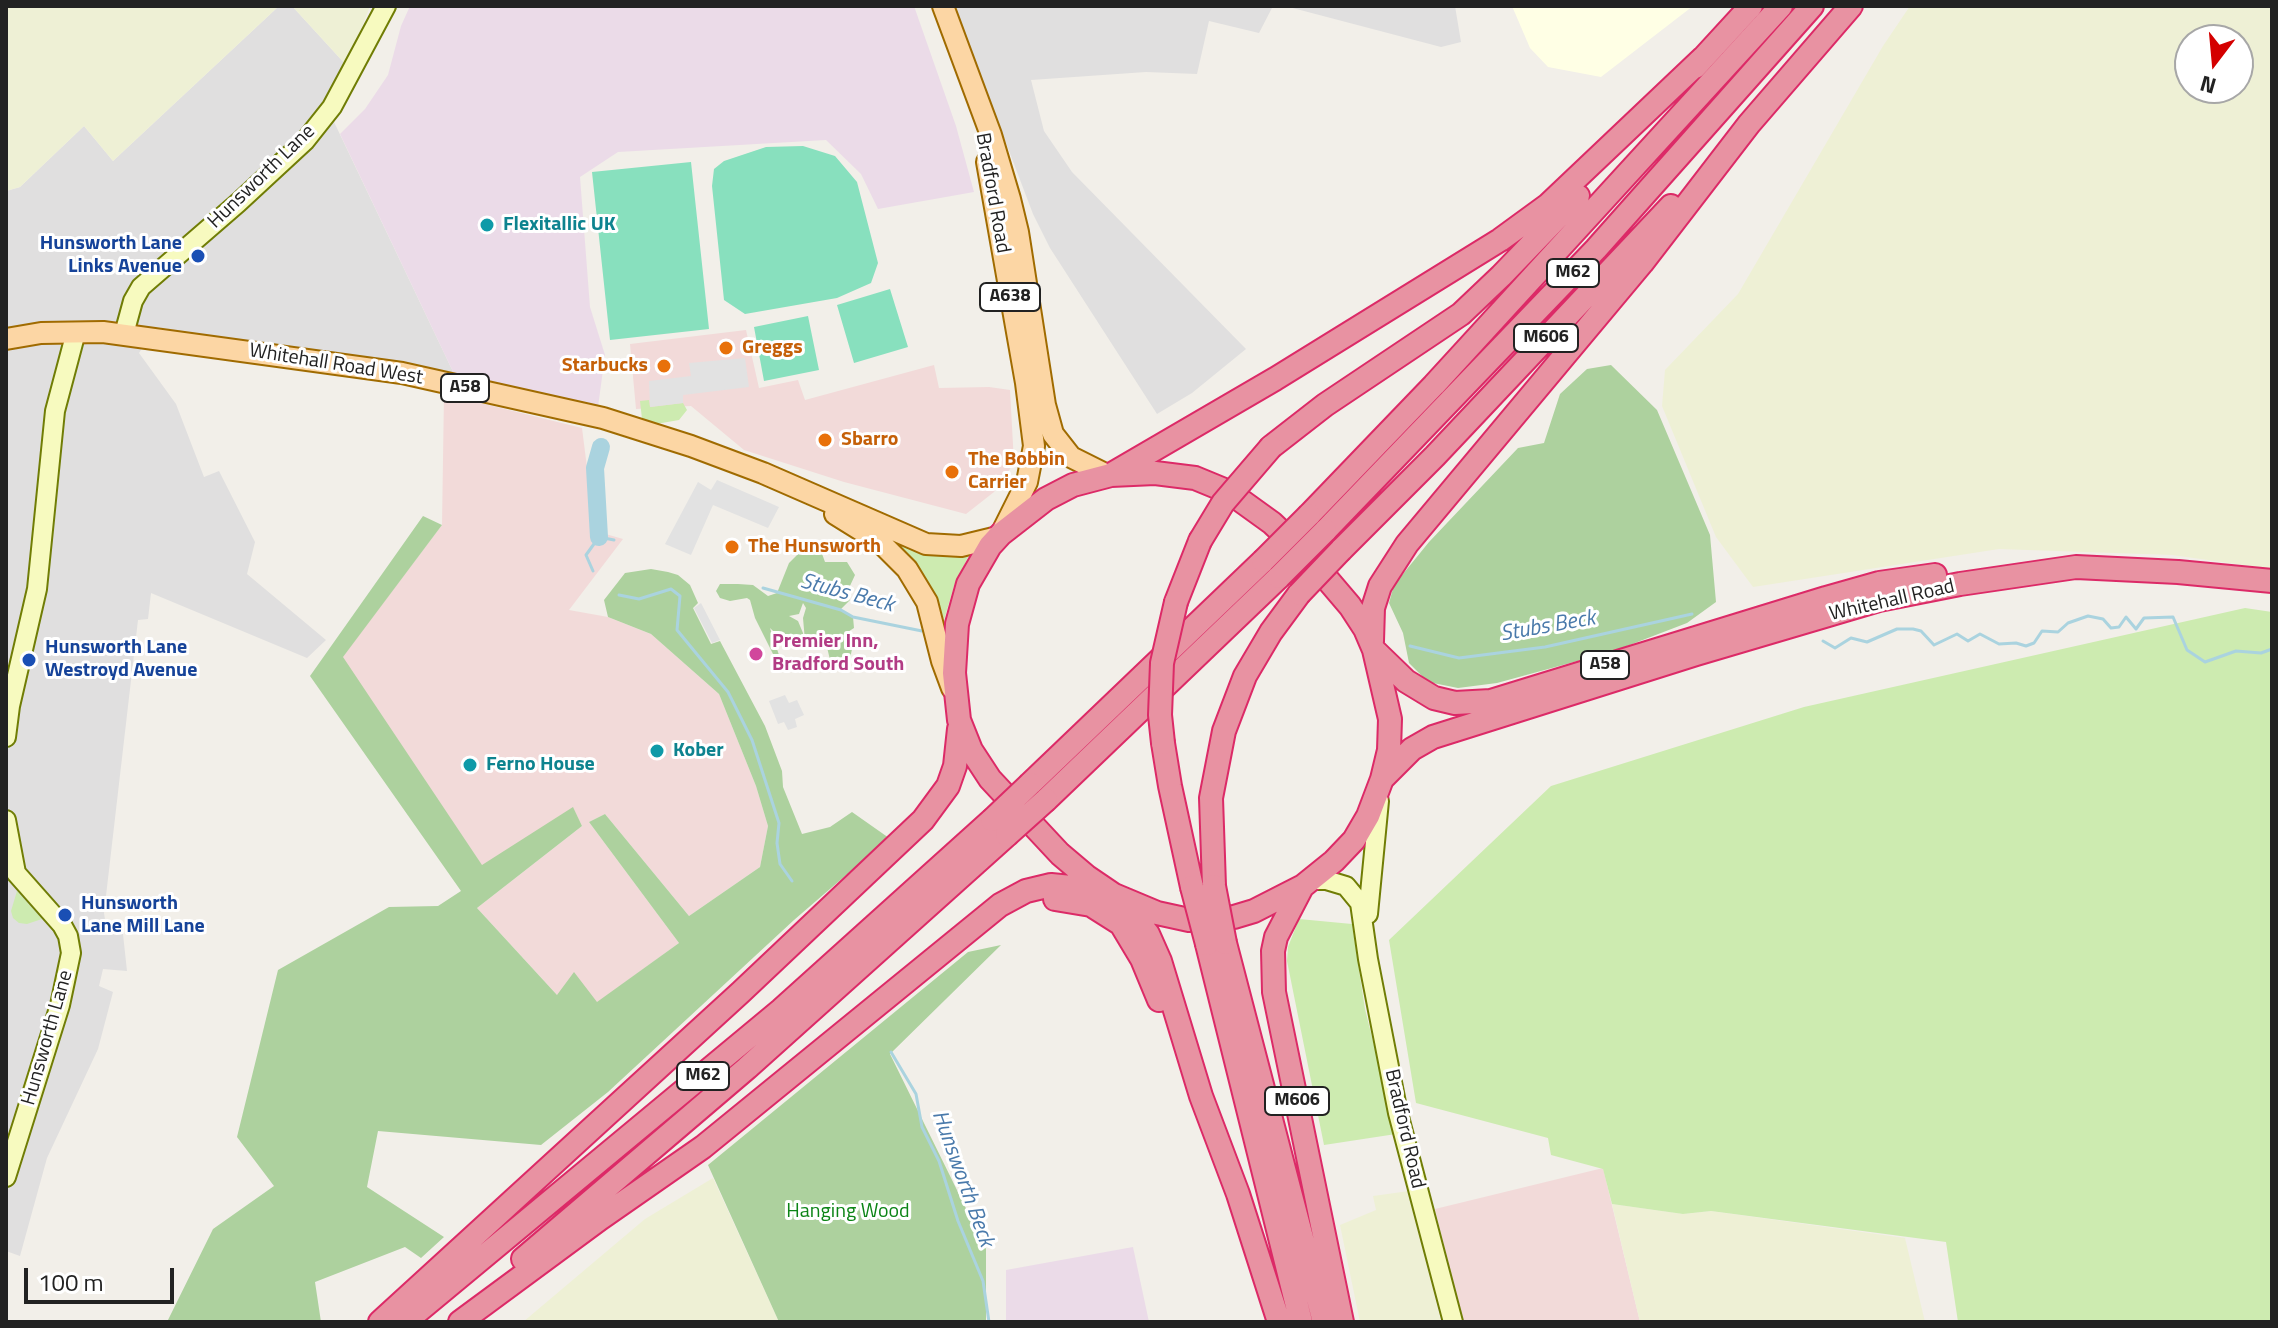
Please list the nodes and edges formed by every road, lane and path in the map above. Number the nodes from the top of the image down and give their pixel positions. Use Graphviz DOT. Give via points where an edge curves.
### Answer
graph roads {
  1 [pos="386,6"];
  2 [pos="943,6"];
  3 [pos="1751,6"];
  4 [pos="1781,6"];
  5 [pos="1812,6"];
  6 [pos="1851,6"];
  7 [pos="1703,58"];
  8 [pos="972,84"];
  9 [pos="1749,124"];
  10 [pos="76,332"];
  11 [pos="124,334"];
  12 [pos="6,339"];
  13 [pos="1109,475"];
  14 [pos="795,488"];
  15 [pos="1000,535"];
  16 [pos="2076,567"];
  17 [pos="1271,569"];
  18 [pos="2272,581"];
  19 [pos="1373,648"];
  20 [pos="955,696"];
  21 [pos="959,720"];
  22 [pos="6,737"];
  23 [pos="1381,782"];
  24 [pos="6,820"];
  25 [pos="1000,828"];
  26 [pos="1307,883"];
  27 [pos="1203,886"];
  28 [pos="1112,894"];
  29 [pos="1366,934"];
  30 [pos="1216,943"];
  31 [pos="936,957"];
  32 [pos="1201,1096"];
  33 [pos="6,1177"];
  34 [pos="380,1322"];
  35 [pos="405,1322"];
  36 [pos="449,1322"];
  37 [pos="460,1322"];
  38 [pos="1279,1322"];
  39 [pos="1301,1322"];
  40 [pos="1324,1322"];
  41 [pos="1342,1322"];
  42 [pos="1453,1322"];
  1 -- 11 [label="street, Hunsworth Lane" via="358,62 305,141 141,287"];
  2 -- 8 [label="main road, Bradford Road / A638"];
  3 -- 7 [label="highway, M606"];
  4 -- 17 [label="highway, M62, bridge" via="1309,515"];
  5 -- 17 [label="highway, M62, bridge" via="1596,249 1325,531"];
  6 -- 9 [label="highway, M606"];
  7 -- 13 [label="highway" via="1548,205 1500,240"];
  7 -- 27 [label="highway, M606, bridge" via="1461,314 1271,447 1223,503 1200,541 1176,602 1162,663 1160,715 1170,786"];
  8 -- 13 [label="main road, Bradford Road" via="1016,221 1053,434 1071,457"];
  8 -- 15 [label="main road, Bradford Road / A638" via="1033,438 1027,482"];
  9 -- 19 [label="highway" via="1642,263 1392,564 1373,606"];
  9 -- 27 [label="highway, M606, bridge" via="1299,594 1271,632 1245,676 1224,731"];
  10 -- 11 [label="main road, Whitehall Road West / A58"];
  10 -- 12 [label="main road, Whitehall Road West / A58"];
  10 -- 22 [label="street" via="55,411 37,589"];
  11 -- 14 [label="main road, Whitehall Road West / A58" via="402,373 603,418"];
  13 -- 15 [label="highway" via="1060,491"];
  13 -- 19 [label="highway" via="1195,478 1253,507 1335,588"];
  14 -- 15 [label="main road, Whitehall Road West / A58" via="926,544 961,546"];
  14 -- 20 [label="main road, Whitehall Road West / A58" via="880,542 907,569 927,602"];
  15 -- 20 [label="highway" via="963,598 954,638"];
  16 -- 18 [label="highway, Whitehall Road / A58"];
  16 -- 19 [label="highway, A58" via="1957,571 1879,583 1480,702 1434,698 1406,681"];
  16 -- 23 [label="highway, Whitehall Road / A58" via="1879,600 1696,654 1433,737 1412,749"];
  17 -- 25 [label="highway, M62, bridge" via="1030,784"];
  17 -- 25 [label="highway, M62, bridge" via="1046,800"];
  19 -- 23 [label="highway" via="1390,719"];
  20 -- 21 [label="highway"];
  21 -- 28 [label="highway" via="977,760 1002,793 1060,854"];
  21 -- 34 [label="highway" via="953,775 923,820"];
  23 -- 26 [label="highway" via="1354,840"];
  23 -- 29 [label="street, Bradford Road"];
  24 -- 33 [label="street, Hunsworth Lane" via="16,873 62,925 71,953"];
  25 -- 35 [label="highway, M62"];
  25 -- 36 [label="highway, M62" via="747,1068"];
  26 -- 28 [label="highway" via="1254,911 1213,920 1165,915"];
  26 -- 29 [label="street, Bradford Road" via="1337,883 1352,891"];
  26 -- 41 [label="highway, M606" via="1276,937 1274,992"];
  27 -- 30 [label="highway, M606, bridge"];
  28 -- 31 [label="highway" via="1064,885 1026,891 1000,905"];
  28 -- 32 [label="highway" via="1141,924 1155,949"];
  29 -- 42 [label="street, Bradford Road" via="1398,1113"];
  30 -- 39 [label="highway, M606"];
  30 -- 40 [label="highway, M606"];
  31 -- 32 [label="highway" via="1033,902 1068,899 1102,910 1121,924 1133,943"];
  31 -- 37 [label="highway" via="703,1147"];
  32 -- 38 [label="highway"];
}
